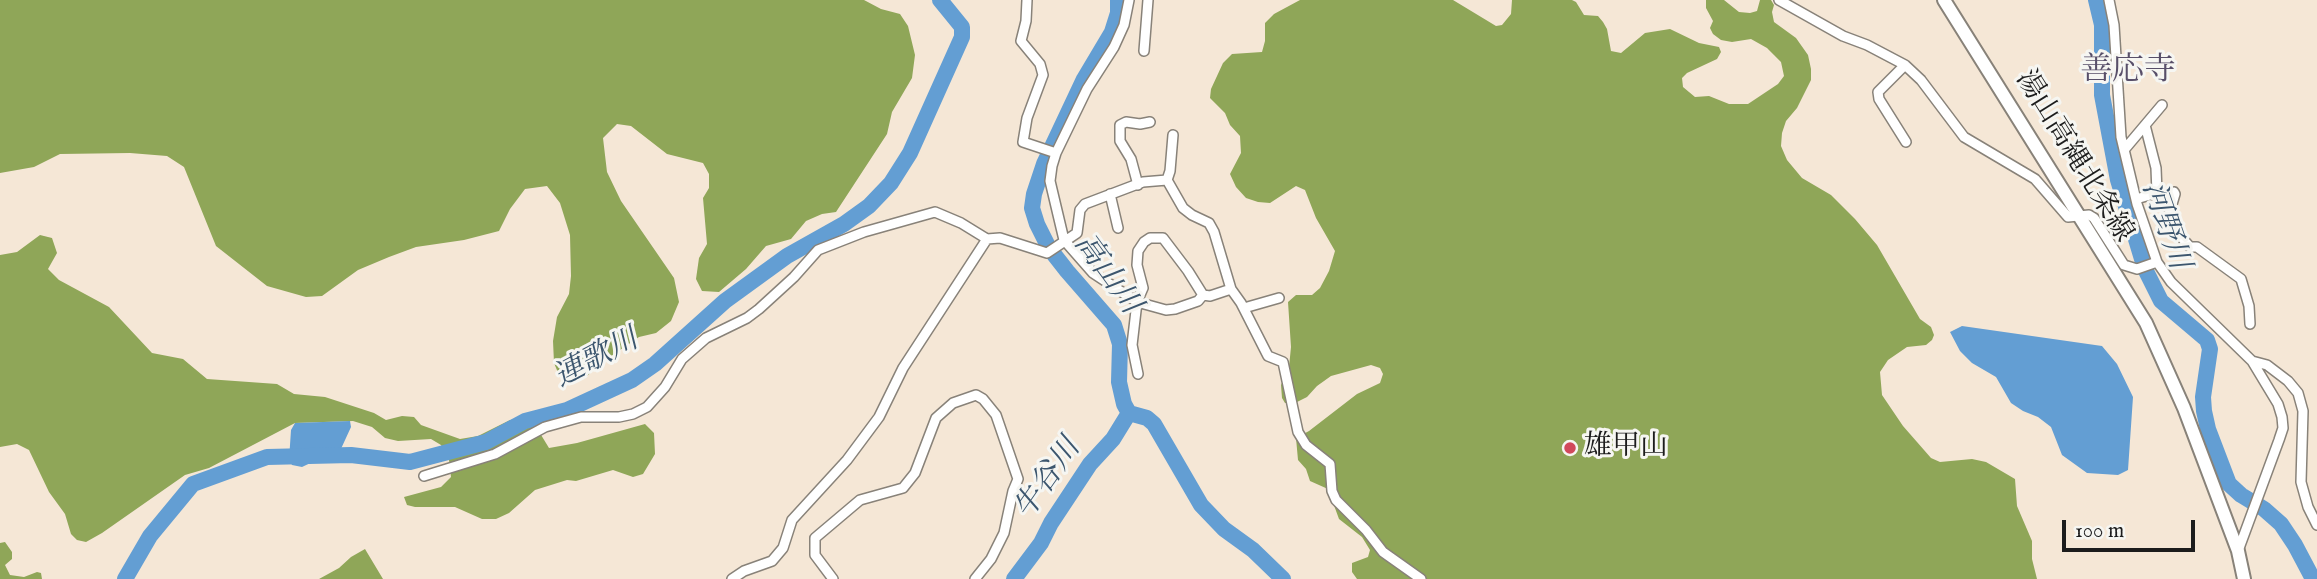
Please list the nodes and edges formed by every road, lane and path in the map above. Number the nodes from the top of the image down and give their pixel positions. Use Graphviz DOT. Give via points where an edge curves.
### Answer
graph roads {
  1 [pos="1027,0"];
  2 [pos="1129,0"];
  3 [pos="1148,0"];
  4 [pos="1779,0"];
  5 [pos="1944,0"];
  6 [pos="2109,0"];
  7 [pos="1144,51"];
  8 [pos="1905,65"];
  9 [pos="2162,105"];
  10 [pos="1150,122"];
  11 [pos="2145,125"];
  12 [pos="1173,135"];
  13 [pos="1906,142"];
  14 [pos="2124,150"];
  15 [pos="1051,151"];
  16 [pos="1167,180"];
  17 [pos="1138,185"];
  18 [pos="2157,193"];
  19 [pos="1110,194"];
  20 [pos="2136,198"];
  21 [pos="2081,216"];
  22 [pos="1118,228"];
  23 [pos="987,239"];
  24 [pos="1064,240"];
  25 [pos="2154,263"];
  26 [pos="1231,289"];
  27 [pos="1203,295"];
  28 [pos="1279,298"];
  29 [pos="1137,302"];
  30 [pos="1244,308"];
  31 [pos="2250,324"];
  32 [pos="2252,361"];
  33 [pos="1138,373"];
  34 [pos="424,476"];
  35 [pos="2317,525"];
  36 [pos="2238,551"];
  37 [pos="732,579"];
  38 [pos="833,579"];
  39 [pos="975,579"];
  40 [pos="1422,579"];
  41 [pos="2244,579"];
  1 -- 15 [label="street" via="1021,41 1043,75 1023,142"];
  2 -- 15 [label="street" via="1114,47"];
  3 -- 7 [label="street"];
  4 -- 8 [label="street"];
  5 -- 21 [label="main road, 湯山高縄北条線"];
  6 -- 14 [label="street"];
  8 -- 13 [label="street" via="1878,92"];
  8 -- 21 [label="street" via="1964,136 2035,179 2068,217"];
  9 -- 11 [label="street"];
  10 -- 17 [label="street" via="1120,125 1121,141"];
  11 -- 14 [label="street"];
  11 -- 18 [label="street"];
  12 -- 16 [label="street"];
  14 -- 20 [label="street"];
  15 -- 24 [label="street" via="1050,181"];
  16 -- 17 [label="street"];
  16 -- 26 [label="street" via="1183,208 1209,222"];
  17 -- 19 [label="street"];
  18 -- 20 [label="street"];
  18 -- 31 [label="street" via="2174,192 2167,221 2190,247 2197,247 2241,279"];
  19 -- 22 [label="street"];
  19 -- 24 [label="street" via="1085,204 1077,233"];
  20 -- 25 [label="street"];
  21 -- 25 [label="street" via="2094,218 2124,265 2137,269"];
  21 -- 36 [label="main road, 湯山高縄北条線" via="2167,366"];
  23 -- 24 [label="street" via="1000,237 1046,253"];
  23 -- 34 [label="street" via="935,212 818,250 759,309 706,338 682,359 647,407 619,417 581,417 545,427 495,454"];
  23 -- 37 [label="street" via="903,368 879,417 792,520 783,548 772,561"];
  24 -- 29 [label="street" via="1093,273"];
  25 -- 32 [label="street"];
  26 -- 27 [label="street"];
  26 -- 30 [label="street"];
  27 -- 29 [label="street" via="1198,301 1166,310"];
  27 -- 29 [label="street" via="1163,238 1156,237 1138,251 1143,288"];
  28 -- 30 [label="street"];
  29 -- 33 [label="street" via="1132,345"];
  30 -- 40 [label="street" via="1268,356 1283,362 1298,432 1306,445 1331,464 1336,500 1383,552"];
  32 -- 35 [label="street" via="2267,365 2298,393 2303,411 2301,482"];
  32 -- 36 [label="street" via="2278,404 2283,422"];
  36 -- 41 [label="main road, 湯山高縄北条線"];
  38 -- 39 [label="street" via="815,555 815,538 860,500 903,488 915,473 936,418 953,403 976,396 996,415 1018,479 1004,533"];
}
